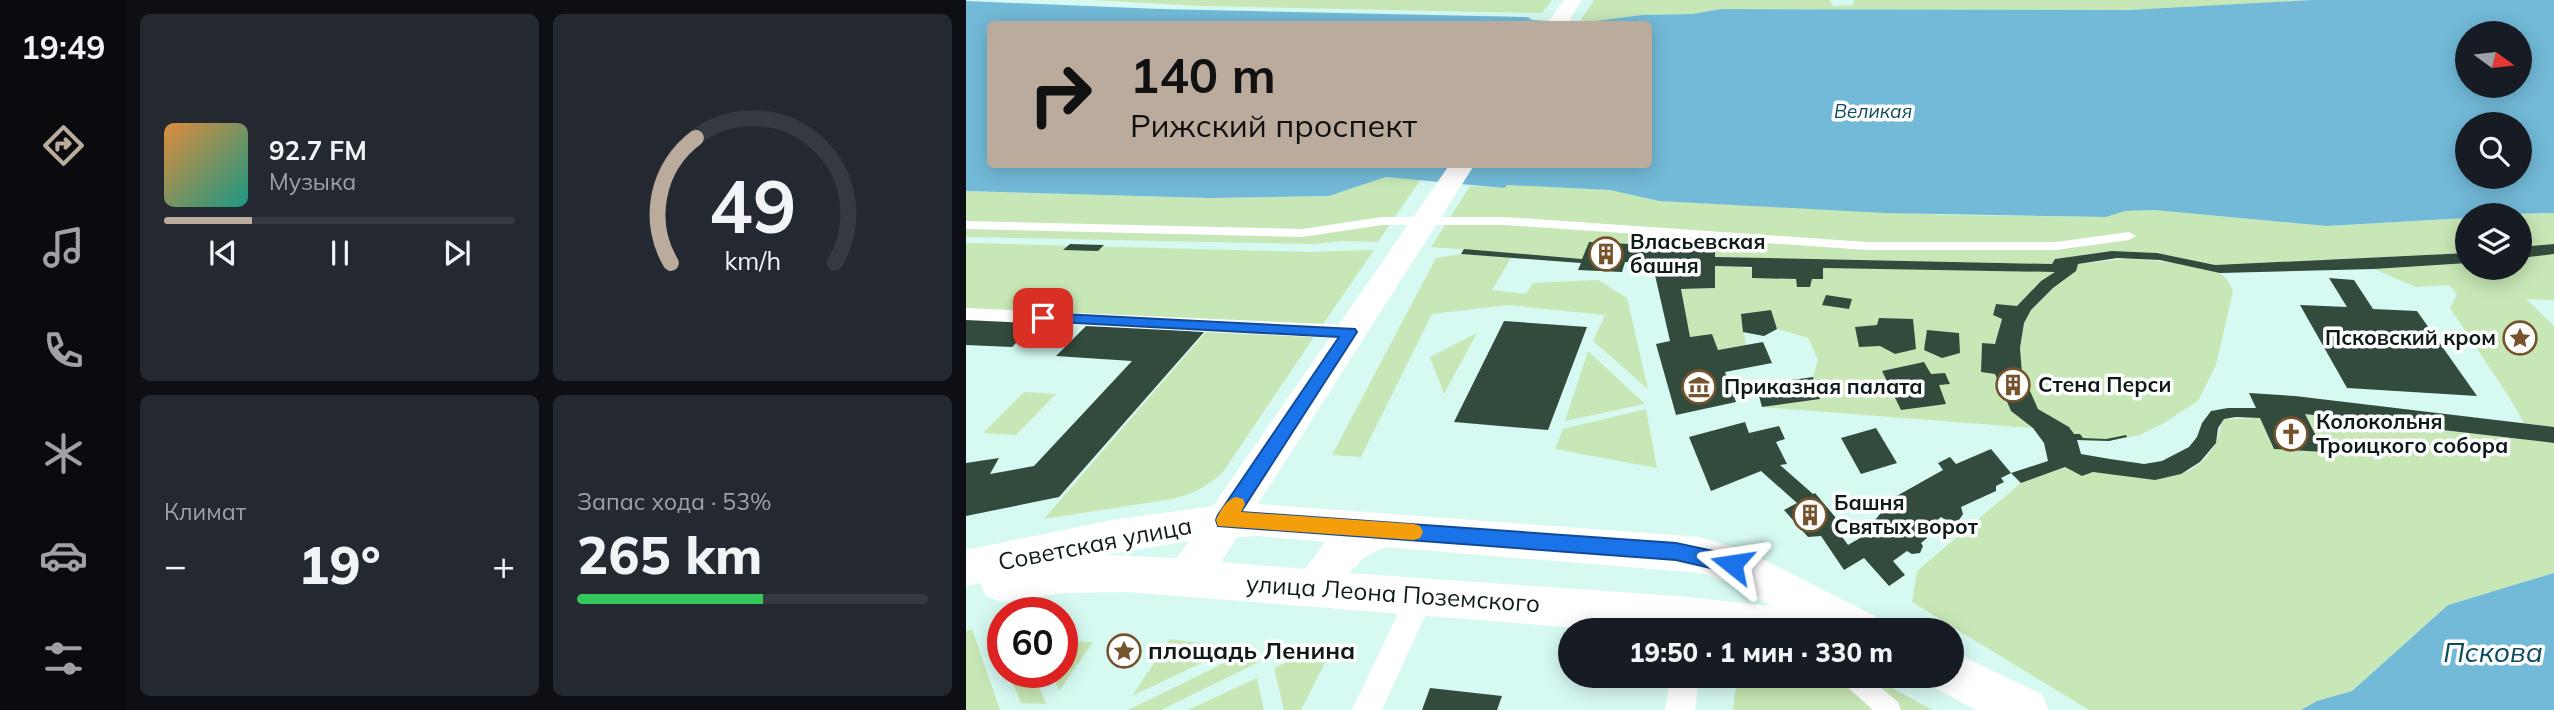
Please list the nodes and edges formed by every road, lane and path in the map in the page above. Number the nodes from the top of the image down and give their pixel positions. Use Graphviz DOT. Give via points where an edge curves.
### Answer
graph roads {
  1 [pos="1573,0"];
  2 [pos="1559,21"];
  3 [pos="1460,168"];
  4 [pos="966,225"];
  5 [pos="2129,236"];
  6 [pos="966,314"];
  7 [pos="1350,332"];
  8 [pos="1225,520"];
  9 [pos="1387,530"];
  10 [pos="966,568"];
  11 [pos="1188,577"];
  12 [pos="1316,589"];
  13 [pos="966,590"];
  14 [pos="1420,596"];
  15 [pos="1631,618"];
  16 [pos="1836,618"];
  17 [pos="1964,680"];
  18 [pos="1683,688"];
  19 [pos="1865,688"];
  20 [pos="1367,710"];
  21 [pos="1680,710"];
  22 [pos="1890,710"];
  23 [pos="2025,710"];
  1 -- 2 [label="main road"];
  3 -- 7 [label="main road"];
  4 -- 5 [label="street" via="1302,233 1382,221 1505,221 1867,246 2048,246"];
  6 -- 7 [label="street"];
  7 -- 8 [label="main road"];
  8 -- 9 [label="main road"];
  8 -- 10 [label="main road, Советская улица"];
  8 -- 11 [label="main road"];
  9 -- 12 [label="main road" via="1345,548 1333,558"];
  9 -- 16 [label="main road" via="1700,555 1732,564"];
  11 -- 12 [label="main road, улица Леона Поземского"];
  11 -- 13 [label="main road, Советская улица" via="1033,577"];
  12 -- 14 [label="main road, улица Леона Поземского"];
  14 -- 15 [label="main road, улица Леона Поземского"];
  14 -- 20 [label="street"];
  17 -- 23 [label="main road"];
  18 -- 21 [label="street"];
  19 -- 22 [label="street"];
}
